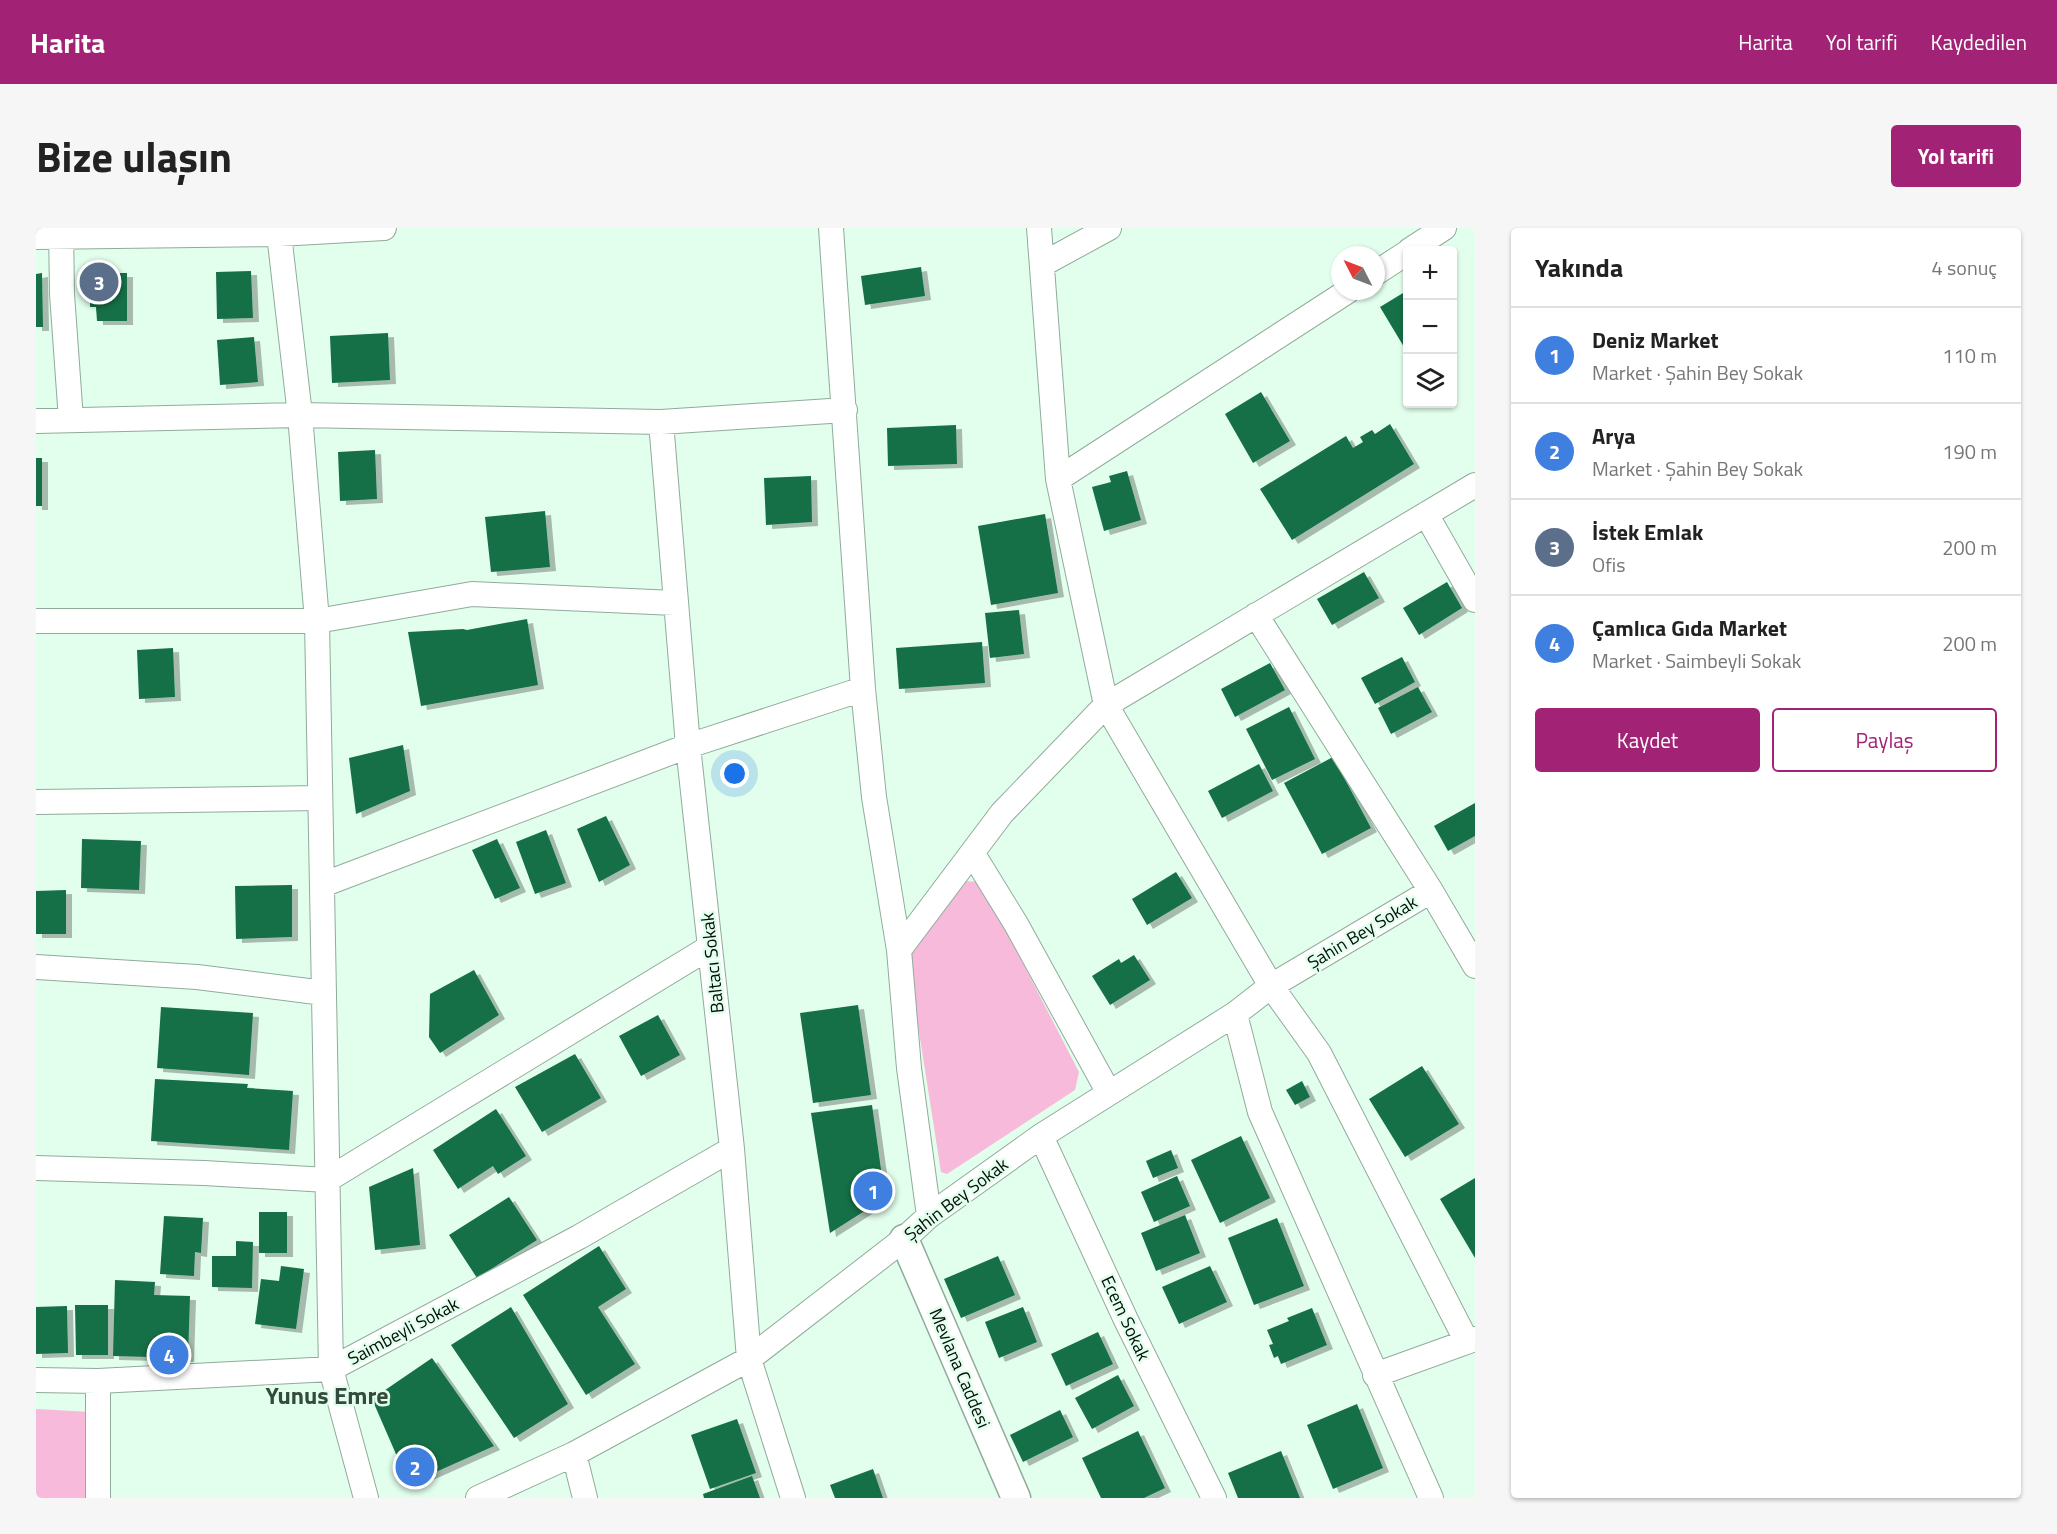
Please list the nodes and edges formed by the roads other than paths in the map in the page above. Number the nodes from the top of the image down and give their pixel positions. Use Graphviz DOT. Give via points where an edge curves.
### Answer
graph roads {
  1 [pos="384,228"];
  2 [pos="831,228"];
  3 [pos="1039,228"];
  4 [pos="1109,228"];
  5 [pos="1444,228"];
  6 [pos="61,233"];
  7 [pos="279,234"];
  8 [pos="36,237"];
  9 [pos="1417,246"];
  10 [pos="1403,255"];
  11 [pos="1043,264"];
  12 [pos="1385,267"];
  13 [pos="1334,300"];
  14 [pos="844,410"];
  15 [pos="300,415"];
  16 [pos="71,420"];
  17 [pos="36,421"];
  18 [pos="661,422"];
  19 [pos="1058,479"];
  20 [pos="1475,485"];
  21 [pos="1426,514"];
  22 [pos="1475,600"];
  23 [pos="675,603"];
  24 [pos="1256,615"];
  25 [pos="36,621"];
  26 [pos="317,621"];
  27 [pos="863,689"];
  28 [pos="1106,705"];
  29 [pos="688,746"];
  30 [pos="320,798"];
  31 [pos="36,802"];
  32 [pos="973,854"];
  33 [pos="322,885"];
  34 [pos="1431,891"];
  35 [pos="710,947"];
  36 [pos="899,950"];
  37 [pos="1475,966"];
  38 [pos="36,967"];
  39 [pos="1271,986"];
  40 [pos="324,993"];
  41 [pos="1235,1014"];
  42 [pos="1109,1093"];
  43 [pos="1041,1137"];
  44 [pos="732,1149"];
  45 [pos="36,1168"];
  46 [pos="327,1180"];
  47 [pos="929,1215"];
  48 [pos="904,1239"];
  49 [pos="1471,1340"];
  50 [pos="749,1359"];
  51 [pos="331,1369"];
  52 [pos="1375,1375"];
  53 [pos="36,1380"];
  54 [pos="98,1381"];
  55 [pos="574,1454"];
  56 [pos="98,1498"];
  57 [pos="366,1498"];
  58 [pos="478,1498"];
  59 [pos="585,1498"];
  60 [pos="793,1498"];
  61 [pos="1016,1498"];
  62 [pos="1214,1498"];
  63 [pos="1431,1498"];
  1 -- 7 [label="street"];
  2 -- 14 [label="street"];
  3 -- 11 [label="street"];
  4 -- 11 [label="street"];
  5 -- 9 [label="street"];
  6 -- 7 [label="street"];
  6 -- 8 [label="street"];
  6 -- 16 [label="street"];
  7 -- 15 [label="street"];
  10 -- 12 [label="street"];
  11 -- 19 [label="street"];
  13 -- 19 [label="street"];
  14 -- 18 [label="street"];
  14 -- 27 [label="street"];
  15 -- 16 [label="street"];
  15 -- 18 [label="street"];
  15 -- 26 [label="street"];
  16 -- 17 [label="street"];
  18 -- 23 [label="street, Baltacı Sokak"];
  19 -- 28 [label="street"];
  20 -- 21 [label="street"];
  21 -- 22 [label="street"];
  21 -- 24 [label="street"];
  23 -- 26 [label="street" via="472,594"];
  23 -- 29 [label="street, Baltacı Sokak"];
  24 -- 28 [label="street"];
  24 -- 34 [label="street"];
  25 -- 26 [label="street"];
  26 -- 30 [label="street"];
  27 -- 29 [label="street"];
  27 -- 36 [label="street" via="874,797"];
  28 -- 32 [label="street" via="1002,813"];
  28 -- 39 [label="street"];
  29 -- 33 [label="street"];
  29 -- 35 [label="street, Baltacı Sokak"];
  30 -- 31 [label="street"];
  30 -- 33 [label="street"];
  32 -- 36 [label="street"];
  32 -- 42 [label="street"];
  33 -- 40 [label="street"];
  34 -- 37 [label="street"];
  34 -- 39 [label="street, Şahin Bey Sokak"];
  35 -- 44 [label="street, Baltacı Sokak"];
  35 -- 46 [label="street"];
  36 -- 47 [label="street" via="909,1068"];
  38 -- 40 [label="street" via="197,976"];
  39 -- 41 [label="street, Şahin Bey Sokak"];
  39 -- 49 [label="street" via="1319,1053"];
  40 -- 46 [label="street"];
  41 -- 42 [label="street, Şahin Bey Sokak"];
  41 -- 52 [label="street" via="1260,1112"];
  42 -- 43 [label="street, Şahin Bey Sokak"];
  43 -- 47 [label="street, Şahin Bey Sokak"];
  43 -- 62 [label="street, Ecem Sokak"];
  44 -- 50 [label="street, Baltacı Sokak"];
  44 -- 51 [label="street, Saimbeyli Sokak" via="579,1237"];
  45 -- 46 [label="street"];
  46 -- 51 [label="street"];
  47 -- 48 [label="street, Şahin Bey Sokak"];
  48 -- 50 [label="street, Şahin Bey Sokak"];
  48 -- 61 [label="street, Mevlana Caddesi"];
  49 -- 52 [label="street"];
  50 -- 55 [label="street, Şahin Bey Sokak"];
  50 -- 60 [label="street, Baltacı Sokak"];
  51 -- 54 [label="street, Saimbeyli Sokak"];
  51 -- 57 [label="street"];
  52 -- 63 [label="street"];
  53 -- 54 [label="street, Saimbeyli Sokak"];
  54 -- 56 [label="street"];
  55 -- 58 [label="street, Şahin Bey Sokak"];
  55 -- 59 [label="street"];
}
